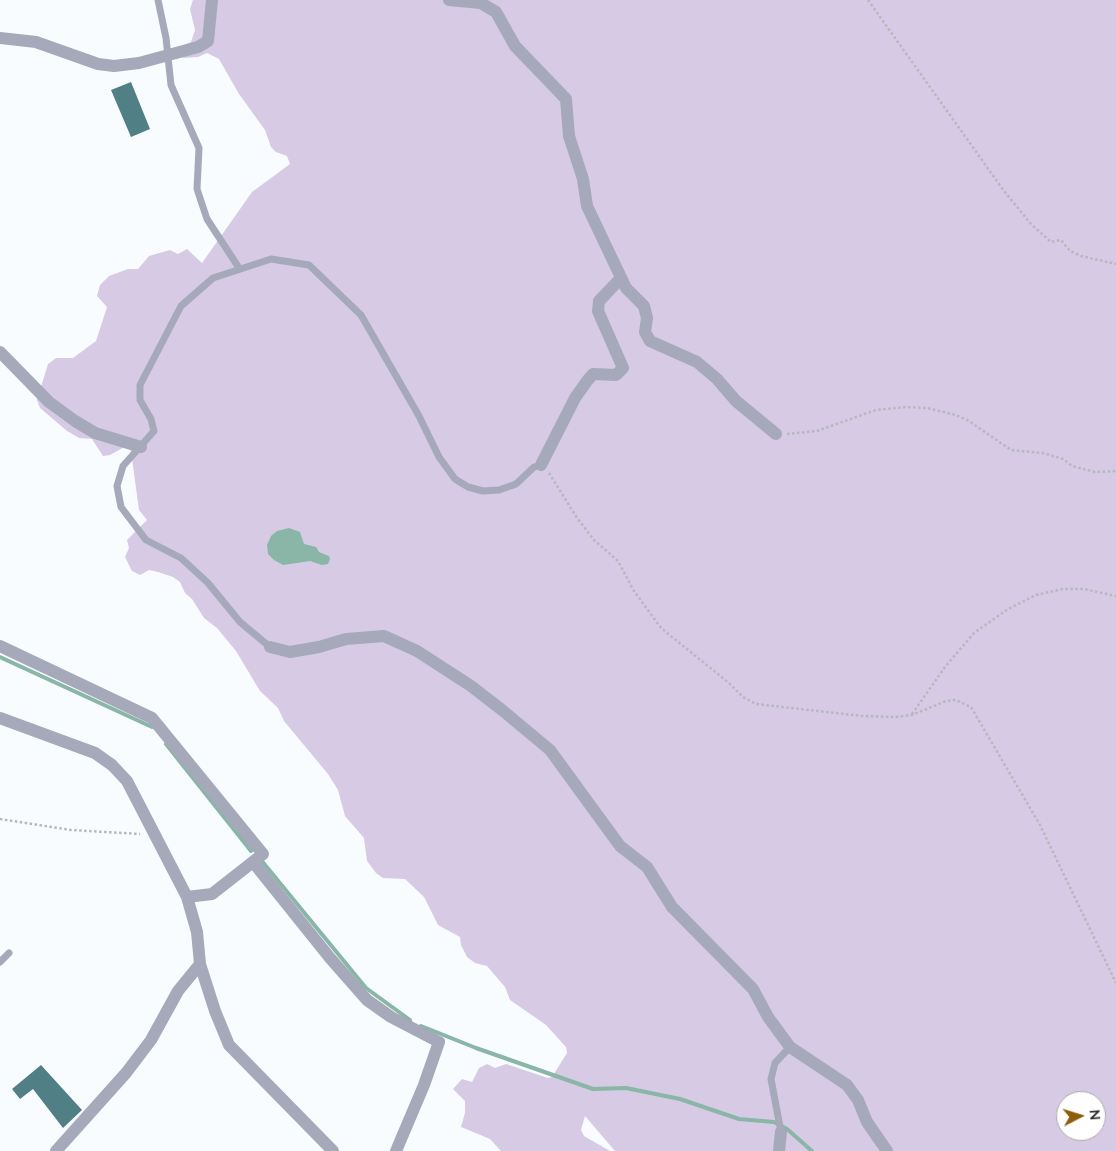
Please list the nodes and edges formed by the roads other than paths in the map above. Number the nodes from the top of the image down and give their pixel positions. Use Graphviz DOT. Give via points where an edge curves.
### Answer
graph roads {
  1 [pos="158,0"];
  2 [pos="212,0"];
  3 [pos="449,0"];
  4 [pos="0,38"];
  5 [pos="169,55"];
  6 [pos="239,268"];
  7 [pos="620,278"];
  8 [pos="0,352"];
  9 [pos="776,434"];
  10 [pos="141,447"];
  11 [pos="541,464"];
  12 [pos="0,646"];
  13 [pos="270,647"];
  14 [pos="0,718"];
  15 [pos="253,862"];
  16 [pos="187,897"];
  17 [pos="9,953"];
  18 [pos="0,962"];
  19 [pos="200,964"];
  20 [pos="790,1047"];
  21 [pos="780,1132"];
  22 [pos="56,1151"];
  23 [pos="333,1151"];
  24 [pos="396,1151"];
  25 [pos="779,1151"];
  26 [pos="887,1151"];
  1 -- 5 [label="lane"];
  2 -- 5 [label="street" via="208,41"];
  3 -- 7 [label="street" via="481,3 496,12 515,46 566,99 569,136 583,179 587,206"];
  4 -- 5 [label="street" via="36,42 87,61 114,66"];
  5 -- 6 [label="lane" via="171,85 199,148 197,189 207,220"];
  6 -- 10 [label="lane" via="214,278 181,306 140,385 140,400 154,431"];
  6 -- 11 [label="lane" via="271,260 309,265 338,292 360,316 392,367 439,457 455,479 483,491 499,490 516,484"];
  7 -- 9 [label="street" via="644,306 647,318 645,332 650,341 697,362 736,401"];
  7 -- 11 [label="street" via="599,301 598,311 623,368 616,375 594,374 587,381"];
  8 -- 10 [label="street" via="49,402 75,421 95,432"];
  10 -- 13 [label="lane" via="123,466 117,486 121,507 146,540 181,558 208,583 240,622"];
  12 -- 15 [label="street" via="152,718 263,854"];
  13 -- 20 [label="street" via="290,652 346,639 384,636 418,651 471,686 550,750 620,846 647,867 672,907 753,989"];
  14 -- 16 [label="street" via="95,753 112,764 127,781"];
  15 -- 16 [label="street" via="212,894"];
  15 -- 24 [label="street" via="367,1000 438,1042 424,1086"];
  16 -- 19 [label="street" via="197,932"];
  17 -- 18 [label="lane"];
  19 -- 22 [label="street" via="178,991 151,1040 126,1074"];
  19 -- 23 [label="street" via="229,1045"];
  20 -- 21 [label="lane" via="772,1071"];
  20 -- 26 [label="street" via="847,1086"];
  21 -- 25 [label="street"];
}
